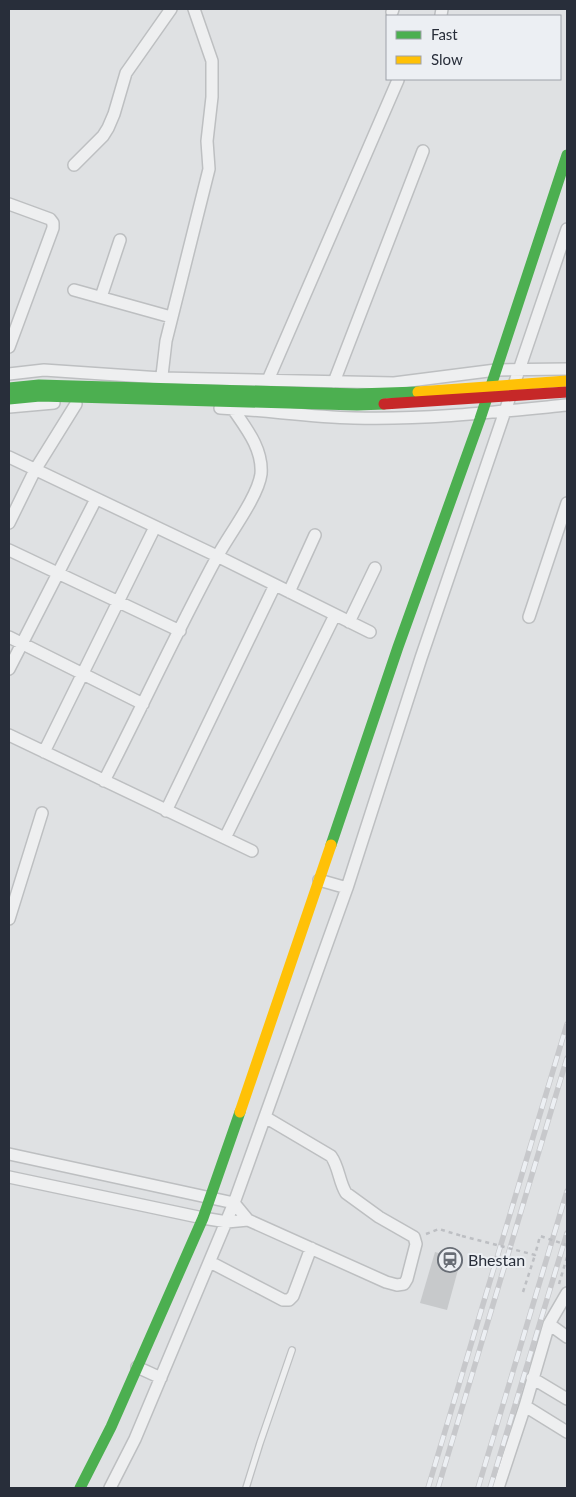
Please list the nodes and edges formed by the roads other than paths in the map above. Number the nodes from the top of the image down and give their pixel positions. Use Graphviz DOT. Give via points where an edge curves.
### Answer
graph roads {
  1 [pos="171,9"];
  2 [pos="194,9"];
  3 [pos="398,80"];
  4 [pos="423,151"];
  5 [pos="567,155"];
  6 [pos="74,164"];
  7 [pos="9,204"];
  8 [pos="567,229"];
  9 [pos="120,240"];
  10 [pos="74,290"];
  11 [pos="101,297"];
  12 [pos="172,317"];
  13 [pos="9,347"];
  14 [pos="567,369"];
  15 [pos="496,370"];
  16 [pos="520,370"];
  17 [pos="9,374"];
  18 [pos="161,378"];
  19 [pos="268,380"];
  20 [pos="567,381"];
  21 [pos="334,382"];
  22 [pos="9,388"];
  23 [pos="567,392"];
  24 [pos="9,399"];
  25 [pos="76,404"];
  26 [pos="567,405"];
  27 [pos="160,406"];
  28 [pos="9,407"];
  29 [pos="234,409"];
  30 [pos="506,411"];
  31 [pos="482,414"];
  32 [pos="9,457"];
  33 [pos="35,470"];
  34 [pos="96,499"];
  35 [pos="567,502"];
  36 [pos="565,519"];
  37 [pos="9,523"];
  38 [pos="155,526"];
  39 [pos="315,535"];
  40 [pos="9,550"];
  41 [pos="217,556"];
  42 [pos="375,568"];
  43 [pos="58,574"];
  44 [pos="275,585"];
  45 [pos="289,592"];
  46 [pos="118,602"];
  47 [pos="335,615"];
  48 [pos="529,618"];
  49 [pos="350,622"];
  50 [pos="180,631"];
  51 [pos="370,632"];
  52 [pos="9,637"];
  53 [pos="22,644"];
  54 [pos="9,669"];
  55 [pos="82,674"];
  56 [pos="143,704"];
  57 [pos="9,735"];
  58 [pos="44,752"];
  59 [pos="104,781"];
  60 [pos="166,811"];
  61 [pos="42,813"];
  62 [pos="225,838"];
  63 [pos="252,851"];
  64 [pos="319,880"];
  65 [pos="347,888"];
  66 [pos="9,915"];
  67 [pos="265,1117"];
  68 [pos="9,1154"];
  69 [pos="9,1177"];
  70 [pos="210,1198"];
  71 [pos="234,1203"];
  72 [pos="203,1218"];
  73 [pos="248,1220"];
  74 [pos="226,1222"];
  75 [pos="311,1248"];
  76 [pos="210,1262"];
  77 [pos="562,1291"];
  78 [pos="549,1324"];
  79 [pos="567,1337"];
  80 [pos="292,1350"];
  81 [pos="137,1368"];
  82 [pos="161,1378"];
  83 [pos="532,1378"];
  84 [pos="567,1398"];
  85 [pos="525,1406"];
  86 [pos="567,1432"];
  87 [pos="80,1488"];
  88 [pos="110,1488"];
  89 [pos="246,1488"];
  90 [pos="498,1488"];
  1 -- 6 [label="street" via="126,73 114,114 103,136"];
  2 -- 12 [label="street" via="212,61 212,97 206,141 209,169"];
  3 -- 19 [label="street"];
  4 -- 21 [label="street"];
  5 -- 15 [label="street"];
  7 -- 13 [label="street" via="50,219 53,228"];
  8 -- 16 [label="street"];
  9 -- 11 [label="street"];
  10 -- 11 [label="street"];
  11 -- 12 [label="street"];
  12 -- 18 [label="street"];
  14 -- 16 [label="street"];
  15 -- 16 [label="street"];
  15 -- 21 [label="street" via="394,382"];
  15 -- 31 [label="street"];
  16 -- 30 [label="street"];
  17 -- 18 [label="street" via="44,370"];
  18 -- 19 [label="street"];
  18 -- 27 [label="street"];
  19 -- 21 [label="street"];
  20 -- 22 [label="street, bridge" via="357,394 39,385"];
  23 -- 24 [label="street, bridge" via="357,405 40,396"];
  25 -- 27 [label="street"];
  25 -- 28 [label="street"];
  25 -- 33 [label="street"];
  26 -- 30 [label="street"];
  27 -- 29 [label="street"];
  29 -- 31 [label="street" via="356,418"];
  29 -- 41 [label="street" via="255,441 261,473 258,488"];
  30 -- 31 [label="street"];
  30 -- 65 [label="street"];
  31 -- 64 [label="street"];
  32 -- 33 [label="street"];
  33 -- 34 [label="street"];
  33 -- 37 [label="street"];
  34 -- 38 [label="street"];
  34 -- 43 [label="street"];
  35 -- 36 [label="street"];
  36 -- 48 [label="street"];
  38 -- 41 [label="street"];
  38 -- 46 [label="street"];
  39 -- 45 [label="street"];
  40 -- 43 [label="street"];
  41 -- 44 [label="street"];
  41 -- 50 [label="street"];
  42 -- 49 [label="street"];
  43 -- 46 [label="street"];
  43 -- 53 [label="street"];
  44 -- 45 [label="street"];
  44 -- 60 [label="street"];
  45 -- 47 [label="street"];
  46 -- 50 [label="street"];
  46 -- 55 [label="street"];
  47 -- 49 [label="street"];
  47 -- 62 [label="street"];
  49 -- 51 [label="street"];
  50 -- 56 [label="street"];
  52 -- 53 [label="street"];
  53 -- 54 [label="street"];
  53 -- 55 [label="street"];
  55 -- 56 [label="street"];
  55 -- 58 [label="street"];
  56 -- 59 [label="street"];
  57 -- 58 [label="street"];
  58 -- 59 [label="street"];
  59 -- 60 [label="street"];
  60 -- 62 [label="street"];
  61 -- 66 [label="street"];
  62 -- 63 [label="street"];
  64 -- 65 [label="street"];
  64 -- 70 [label="street"];
  65 -- 67 [label="street"];
  67 -- 71 [label="street"];
  67 -- 75 [label="street" via="331,1156 346,1193 379,1217 414,1236 416,1244 407,1279 404,1284 397,1285"];
  68 -- 70 [label="street"];
  69 -- 72 [label="street"];
  70 -- 71 [label="street"];
  70 -- 72 [label="street"];
  71 -- 73 [label="street"];
  71 -- 74 [label="street"];
  72 -- 74 [label="street"];
  72 -- 81 [label="street"];
  73 -- 74 [label="street"];
  73 -- 75 [label="street"];
  74 -- 76 [label="street"];
  75 -- 76 [label="street" via="289,1300 283,1300"];
  76 -- 82 [label="street"];
  77 -- 78 [label="street"];
  78 -- 79 [label="street"];
  78 -- 83 [label="street"];
  80 -- 89 [label="lane"];
  81 -- 82 [label="street"];
  81 -- 87 [label="street"];
  82 -- 88 [label="street"];
  83 -- 84 [label="street"];
  83 -- 85 [label="street"];
  85 -- 86 [label="street"];
  85 -- 90 [label="street"];
}
